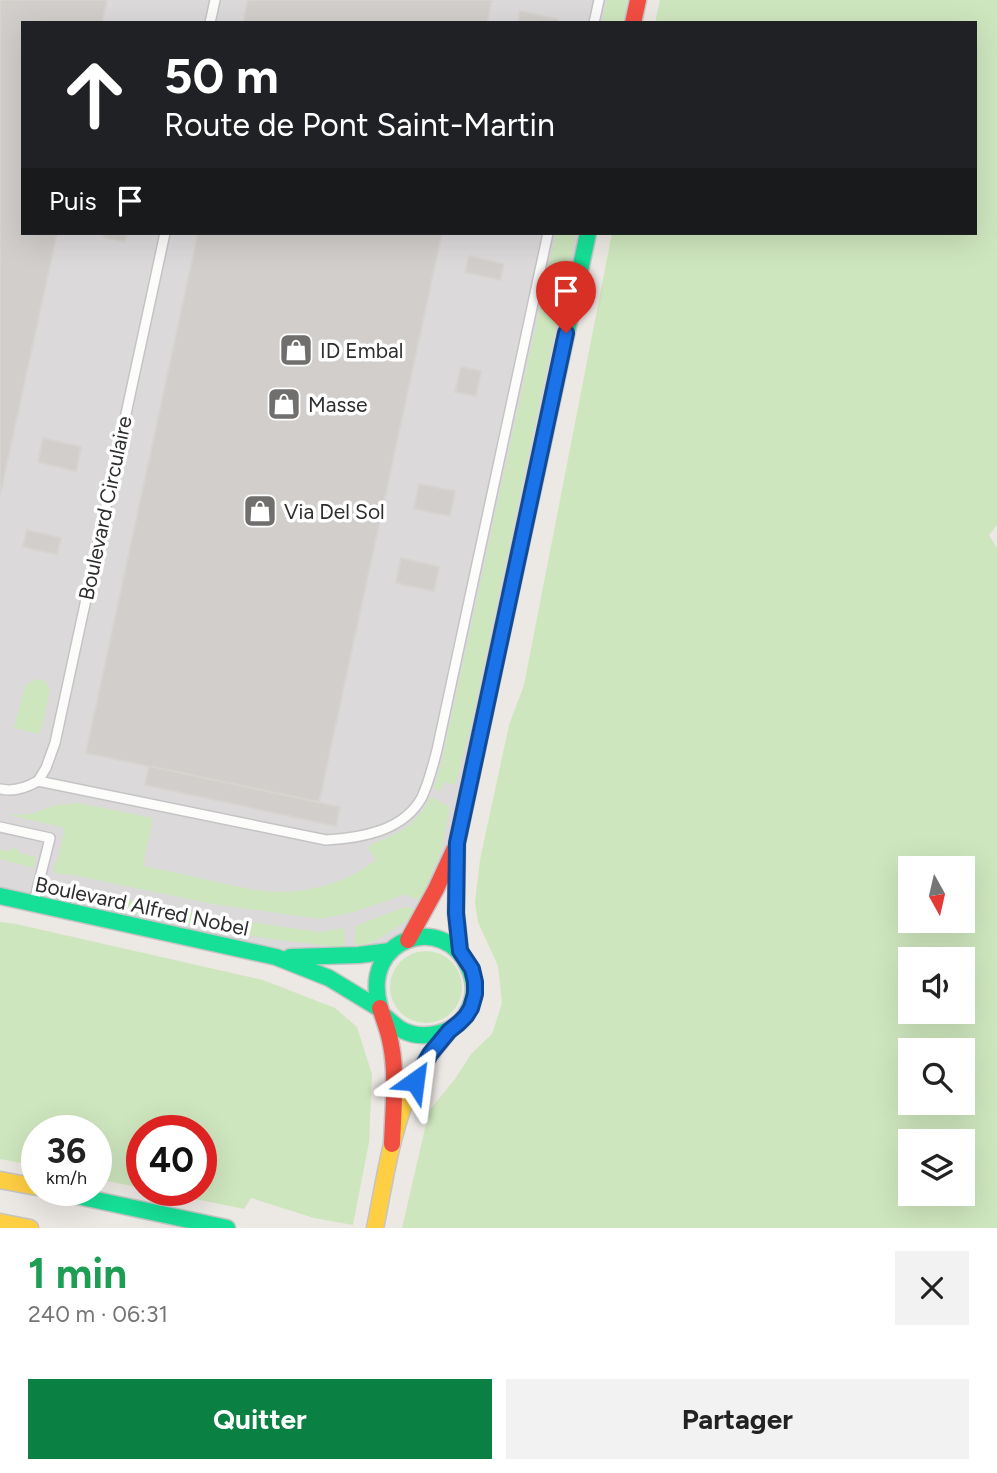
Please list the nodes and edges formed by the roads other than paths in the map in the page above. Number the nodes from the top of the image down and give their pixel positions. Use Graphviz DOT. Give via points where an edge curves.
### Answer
graph roads {
  1 [pos="215,0"];
  2 [pos="599,0"];
  3 [pos="638,0"];
  4 [pos="210,21"];
  5 [pos="594,21"];
  6 [pos="633,21"];
  7 [pos="164,235"];
  8 [pos="548,235"];
  9 [pos="588,235"];
  10 [pos="38,781"];
  11 [pos="0,789"];
  12 [pos="0,827"];
  13 [pos="457,843"];
  14 [pos="0,896"];
  15 [pos="33,904"];
  16 [pos="408,940"];
  17 [pos="390,951"];
  18 [pos="460,951"];
  19 [pos="276,957"];
  20 [pos="382,1012"];
  21 [pos="449,1031"];
  22 [pos="392,1144"];
  23 [pos="0,1180"];
  24 [pos="21,1184"];
  25 [pos="112,1203"];
  26 [pos="0,1222"];
  27 [pos="30,1228"];
  28 [pos="227,1228"];
  29 [pos="375,1228"];
  1 -- 4 [label="lane"];
  2 -- 5 [label="lane"];
  3 -- 6 [label="main road"];
  7 -- 10 [label="lane, Boulevard Circulaire" via="55,743"];
  8 -- 10 [label="lane" via="437,750 414,809 376,833 326,840"];
  9 -- 13 [label="main road"];
  10 -- 11 [label="lane" via="27,788"];
  12 -- 15 [label="lane" via="50,838"];
  13 -- 16 [label="main road"];
  13 -- 18 [label="main road"];
  14 -- 15 [label="main road, Boulevard Alfred Nobel"];
  15 -- 19 [label="main road, Boulevard Alfred Nobel"];
  16 -- 17 [label="main road"];
  16 -- 18 [label="main road" via="435,938"];
  17 -- 19 [label="main road, Boulevard Alfred Nobel"];
  17 -- 20 [label="main road" via="377,973 375,995"];
  18 -- 21 [label="main road" via="472,969 475,994 466,1016"];
  19 -- 20 [label="main road, Boulevard Alfred Nobel" via="329,978"];
  20 -- 21 [label="main road" via="390,1023 416,1036"];
  20 -- 22 [label="main road" via="392,1048"];
  21 -- 22 [label="main road" via="430,1054 408,1095"];
  22 -- 29 [label="main road"];
  23 -- 24 [label="main road"];
  25 -- 28 [label="main road"];
  26 -- 27 [label="main road"];
}
